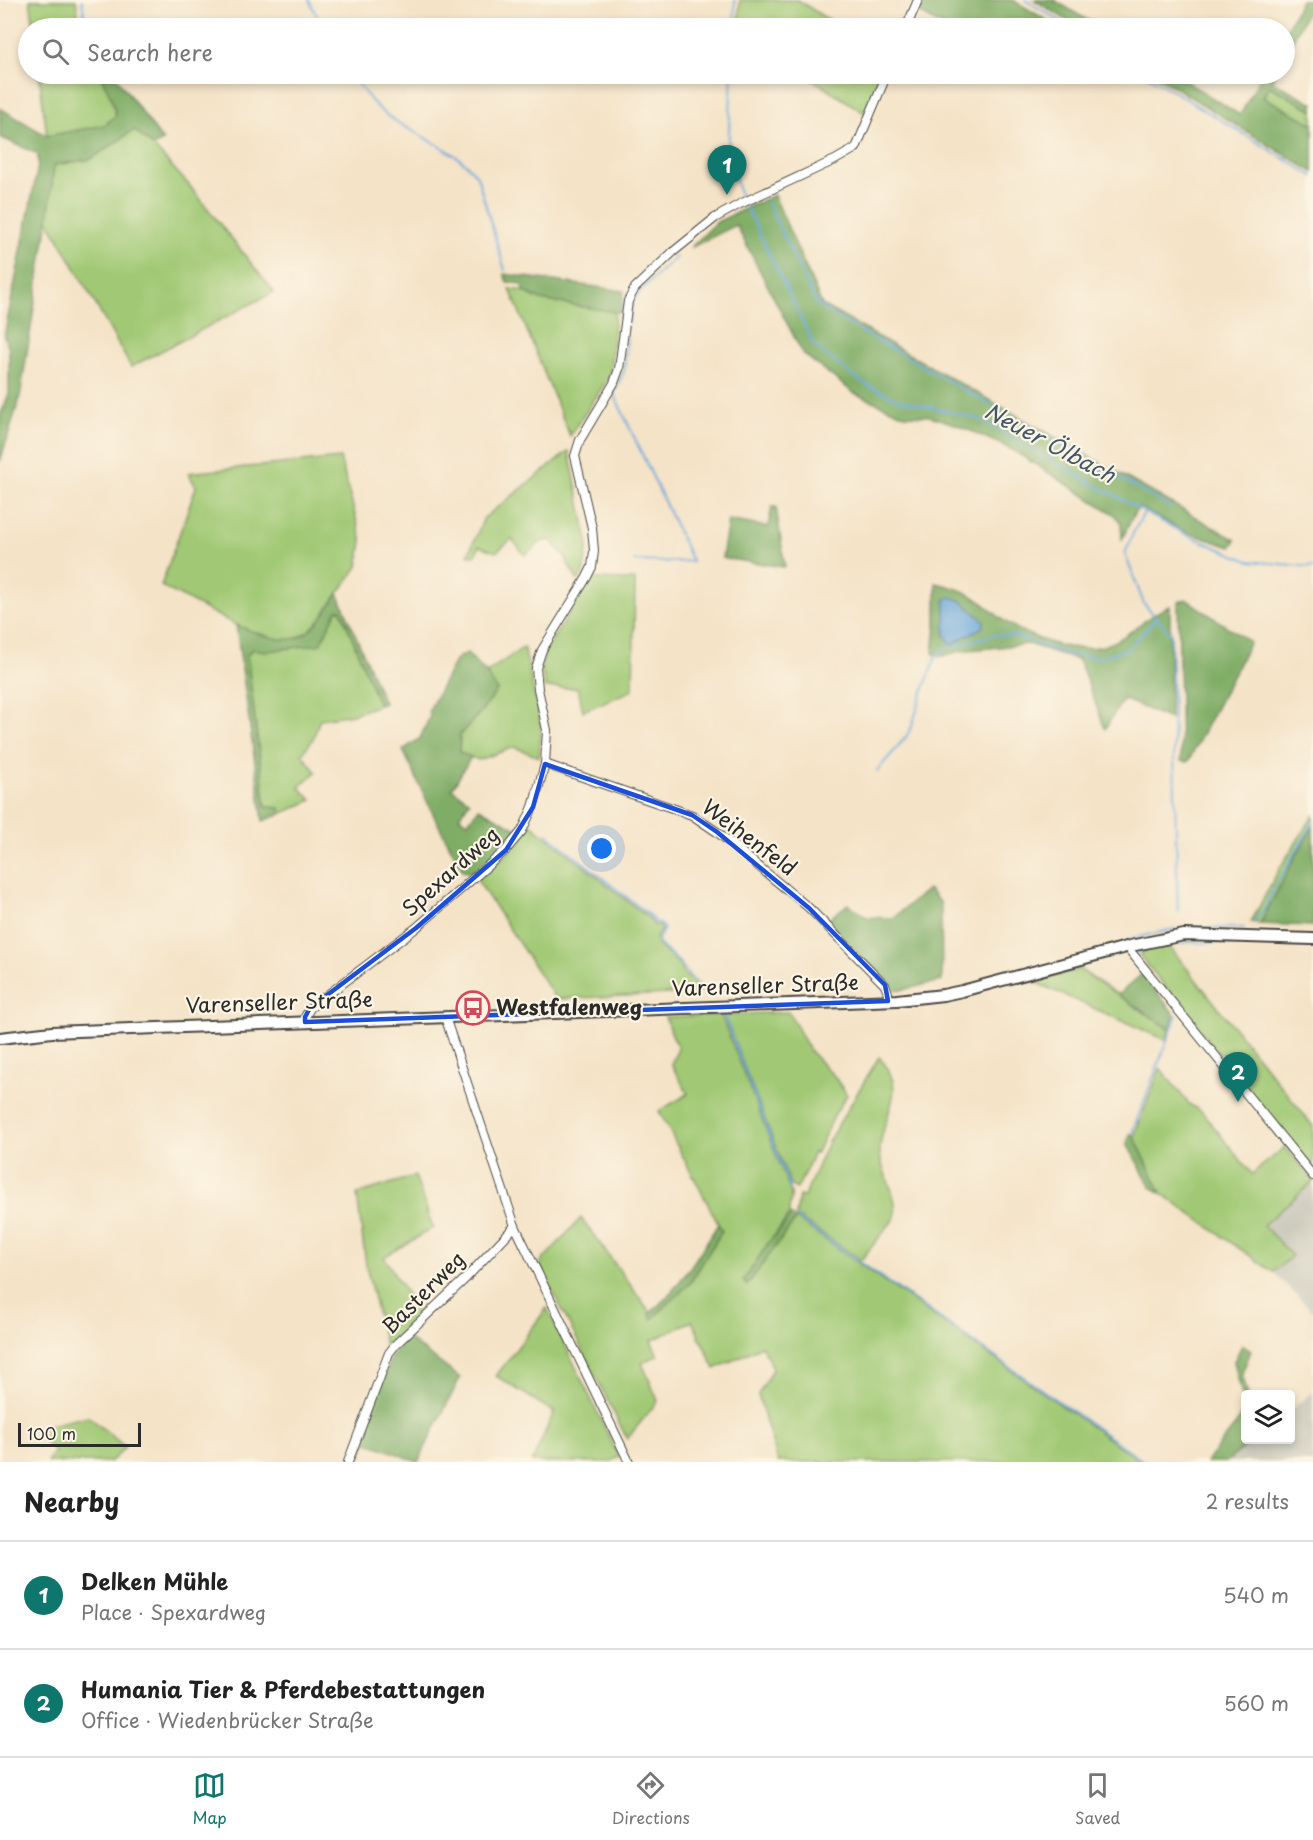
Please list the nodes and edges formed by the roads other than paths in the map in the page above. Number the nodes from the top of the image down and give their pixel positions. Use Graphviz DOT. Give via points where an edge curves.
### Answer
graph roads {
  1 [pos="918,0"];
  2 [pos="910,18"];
  3 [pos="883,84"];
  4 [pos="545,764"];
  5 [pos="1313,939"];
  6 [pos="1130,946"];
  7 [pos="888,1001"];
  8 [pos="445,1017"];
  9 [pos="305,1022"];
  10 [pos="0,1038"];
  11 [pos="1313,1176"];
  12 [pos="514,1226"];
  13 [pos="348,1462"];
  14 [pos="629,1462"];
  1 -- 2 [label="street"];
  3 -- 4 [label="street, Spexardweg" via="856,148 715,218 647,276 628,301 619,369 575,456 592,528 592,567 542,650 536,668 547,730"];
  4 -- 7 [label="street, Weihenfeld" via="692,815 717,832 809,908 885,985"];
  4 -- 9 [label="street, Spexardweg" via="533,807 522,831 506,850 416,928 310,1008"];
  5 -- 6 [label="main road, Varenseller Straße" via="1184,935"];
  6 -- 7 [label="main road, Varenseller Straße" via="943,995"];
  6 -- 11 [label="street"];
  7 -- 8 [label="main road, Varenseller Straße"];
  8 -- 9 [label="main road, Varenseller Straße"];
  8 -- 12 [label="street"];
  9 -- 10 [label="main road, Varenseller Straße" via="52,1032"];
  12 -- 13 [label="street, Basterweg" via="389,1353"];
  12 -- 14 [label="street"];
}
